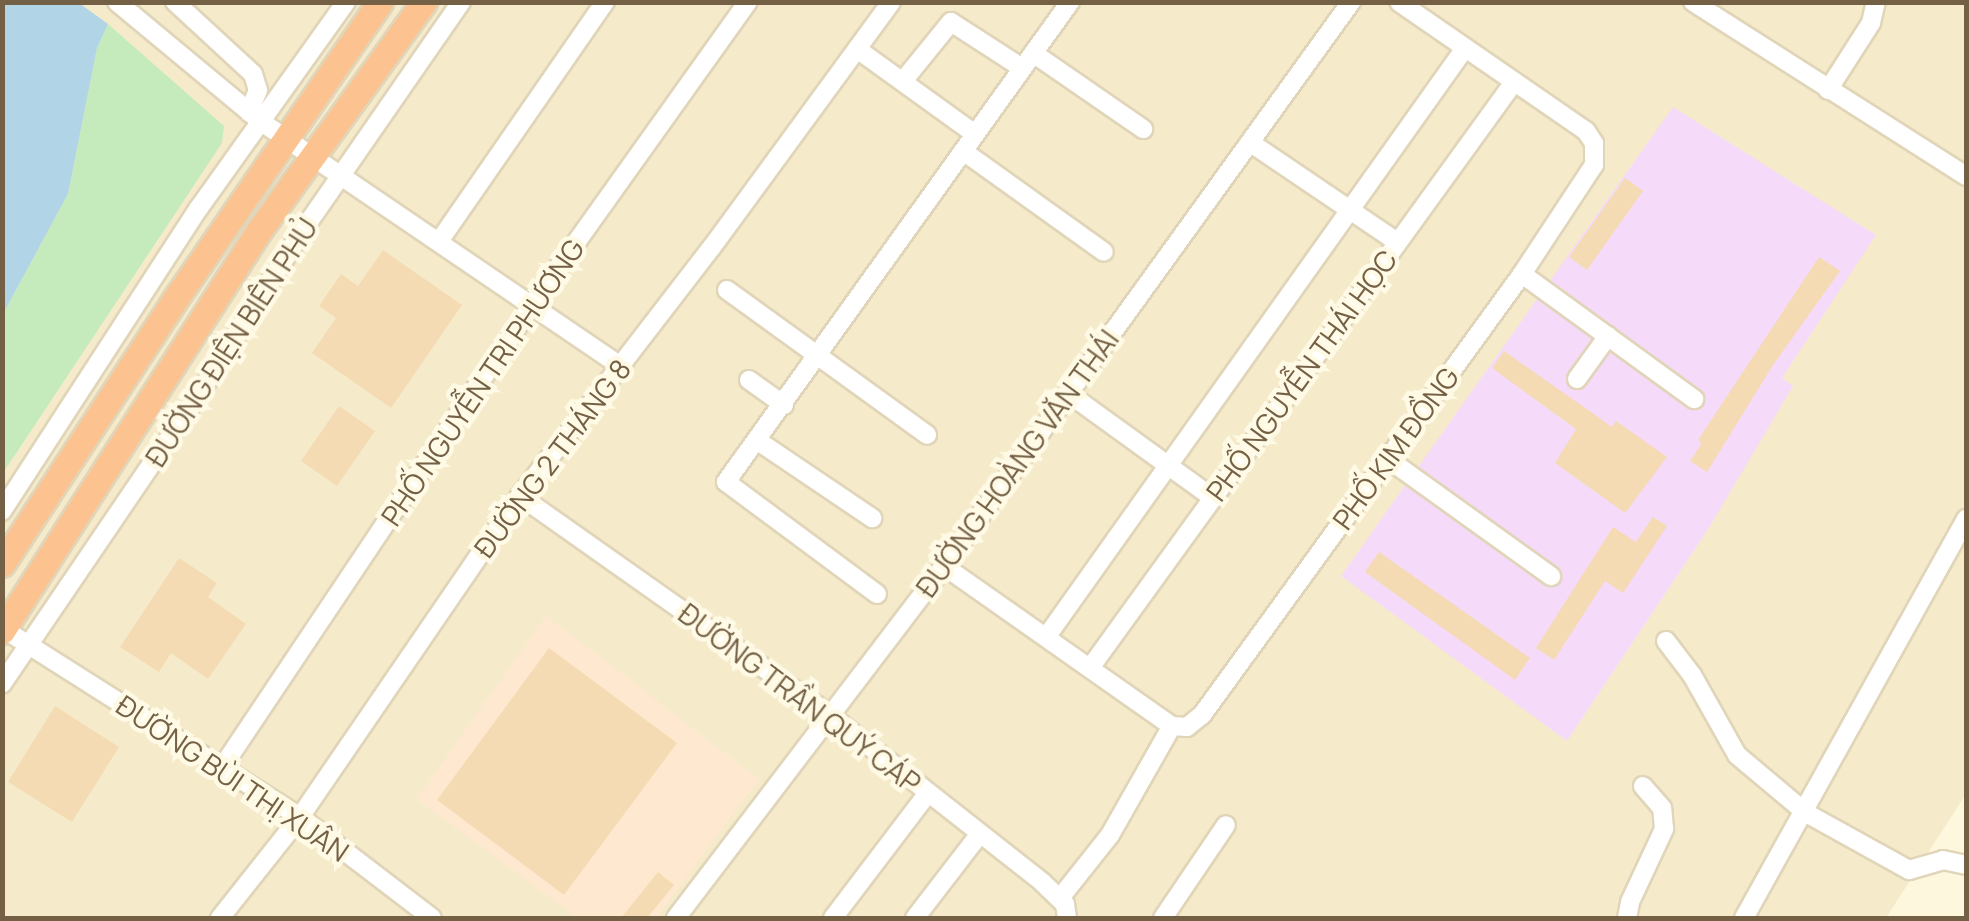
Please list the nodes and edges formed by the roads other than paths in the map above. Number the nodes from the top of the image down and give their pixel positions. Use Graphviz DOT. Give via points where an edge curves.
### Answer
graph roads {
  1 [pos="117,2"];
  2 [pos="175,2"];
  3 [pos="346,2"];
  4 [pos="380,2"];
  5 [pos="424,2"];
  6 [pos="462,2"];
  7 [pos="605,2"];
  8 [pos="748,2"];
  9 [pos="891,2"];
  10 [pos="1070,2"];
  11 [pos="1352,2"];
  12 [pos="1399,2"];
  13 [pos="1693,2"];
  14 [pos="1876,2"];
  15 [pos="1465,48"];
  16 [pos="857,49"];
  17 [pos="1028,60"];
  18 [pos="903,80"];
  19 [pos="1514,82"];
  20 [pos="1828,90"];
  21 [pos="256,118"];
  22 [pos="1143,128"];
  23 [pos="975,134"];
  24 [pos="285,139"];
  25 [pos="1250,143"];
  26 [pos="963,150"];
  27 [pos="312,158"];
  28 [pos="340,176"];
  29 [pos="1966,176"];
  30 [pos="1348,209"];
  31 [pos="440,240"];
  32 [pos="1396,241"];
  33 [pos="1104,252"];
  34 [pos="1522,274"];
  35 [pos="728,290"];
  36 [pos="533,303"];
  37 [pos="1608,336"];
  38 [pos="817,356"];
  39 [pos="620,366"];
  40 [pos="1577,379"];
  41 [pos="749,380"];
  42 [pos="1068,393"];
  43 [pos="1694,399"];
  44 [pos="784,404"];
  45 [pos="927,435"];
  46 [pos="758,441"];
  47 [pos="1388,459"];
  48 [pos="1168,464"];
  49 [pos="520,496"];
  50 [pos="1213,498"];
  51 [pos="2,511"];
  52 [pos="872,518"];
  53 [pos="1966,519"];
  54 [pos="2,564"];
  55 [pos="944,566"];
  56 [pos="1551,576"];
  57 [pos="877,594"];
  58 [pos="3,629"];
  59 [pos="1047,636"];
  60 [pos="1666,641"];
  61 [pos="30,644"];
  62 [pos="1090,668"];
  63 [pos="2,684"];
  64 [pos="830,715"];
  65 [pos="1176,727"];
  66 [pos="223,766"];
  67 [pos="1642,786"];
  68 [pos="928,793"];
  69 [pos="1806,813"];
  70 [pos="300,818"];
  71 [pos="1226,825"];
  72 [pos="979,835"];
  73 [pos="1966,865"];
  74 [pos="1065,910"];
  75 [pos="220,918"];
  76 [pos="432,918"];
  77 [pos="676,918"];
  78 [pos="833,918"];
  79 [pos="914,918"];
  80 [pos="1163,918"];
  81 [pos="1628,918"];
  82 [pos="1744,918"];
  1 -- 21 [label="street"];
  2 -- 21 [label="street" via="253,74"];
  3 -- 21 [label="street"];
  4 -- 24 [label="highway"];
  5 -- 27 [label="highway, ĐƯỜNG ĐIỆN BIÊN PHỦ"];
  6 -- 28 [label="street, ĐƯỜNG ĐIỆN BIÊN PHỦ"];
  7 -- 31 [label="street"];
  8 -- 36 [label="street, PHỐ NGUYỄN TRI PHƯƠNG"];
  9 -- 16 [label="street, ĐƯỜNG 2 THÁNG 8"];
  10 -- 17 [label="street"];
  11 -- 25 [label="street, ĐƯỜNG HOÀNG VĂN THÁI"];
  12 -- 15 [label="street"];
  13 -- 20 [label="street"];
  14 -- 20 [label="street"];
  15 -- 19 [label="street"];
  15 -- 30 [label="street, PHỐ NGUYỄN THÁI HỌC"];
  16 -- 18 [label="street"];
  16 -- 39 [label="street, ĐƯỜNG 2 THÁNG 8"];
  17 -- 18 [label="street" via="951,22"];
  17 -- 22 [label="street"];
  17 -- 23 [label="street"];
  18 -- 23 [label="street"];
  19 -- 32 [label="street, PHỐ NGUYỄN THÁI HỌC"];
  19 -- 34 [label="street, PHỐ KIM ĐỒNG" via="1586,131 1596,155 1588,178"];
  20 -- 29 [label="street"];
  21 -- 24 [label="street"];
  21 -- 51 [label="street"];
  23 -- 26 [label="street"];
  24 -- 27 [label="street"];
  24 -- 54 [label="highway"];
  25 -- 30 [label="street"];
  25 -- 42 [label="street, ĐƯỜNG HOÀNG VĂN THÁI"];
  26 -- 33 [label="street"];
  26 -- 38 [label="street"];
  27 -- 28 [label="street"];
  27 -- 58 [label="highway, ĐƯỜNG ĐIỆN BIÊN PHỦ"];
  28 -- 31 [label="street"];
  28 -- 61 [label="street, ĐƯỜNG ĐIỆN BIÊN PHỦ"];
  30 -- 32 [label="street"];
  30 -- 48 [label="street, PHỐ NGUYỄN THÁI HỌC"];
  31 -- 36 [label="street"];
  32 -- 50 [label="street, PHỐ NGUYỄN THÁI HỌC"];
  34 -- 37 [label="street"];
  34 -- 47 [label="street, PHỐ KIM ĐỒNG"];
  35 -- 38 [label="street"];
  36 -- 39 [label="street"];
  36 -- 66 [label="street, PHỐ NGUYỄN TRI PHƯƠNG"];
  37 -- 40 [label="street"];
  37 -- 43 [label="street"];
  38 -- 44 [label="street"];
  38 -- 45 [label="street"];
  39 -- 49 [label="street, ĐƯỜNG 2 THÁNG 8"];
  41 -- 44 [label="street"];
  42 -- 48 [label="street"];
  42 -- 55 [label="street, ĐƯỜNG HOÀNG VĂN THÁI"];
  44 -- 46 [label="street"];
  46 -- 52 [label="street"];
  46 -- 57 [label="street" via="726,482"];
  47 -- 56 [label="street"];
  47 -- 65 [label="street, PHỐ KIM ĐỒNG" via="1202,716"];
  48 -- 50 [label="street"];
  48 -- 59 [label="street, PHỐ NGUYỄN THÁI HỌC"];
  49 -- 64 [label="street, ĐƯỜNG TRẦN QUÝ CÁP"];
  49 -- 70 [label="street, ĐƯỜNG 2 THÁNG 8"];
  50 -- 62 [label="street, PHỐ NGUYỄN THÁI HỌC"];
  53 -- 69 [label="street"];
  55 -- 59 [label="street"];
  55 -- 64 [label="street, ĐƯỜNG HOÀNG VĂN THÁI"];
  58 -- 61 [label="street, ĐƯỜNG BÙI THỊ XUÂN"];
  59 -- 62 [label="street"];
  60 -- 69 [label="street" via="1736,755"];
  61 -- 63 [label="street, ĐƯỜNG ĐIỆN BIÊN PHỦ"];
  61 -- 66 [label="street, ĐƯỜNG BÙI THỊ XUÂN"];
  62 -- 65 [label="street"];
  64 -- 68 [label="street, ĐƯỜNG TRẦN QUÝ CÁP"];
  64 -- 77 [label="street, ĐƯỜNG HOÀNG VĂN THÁI"];
  65 -- 74 [label="street, PHỐ KIM ĐỒNG"];
  66 -- 70 [label="street, ĐƯỜNG BÙI THỊ XUÂN"];
  67 -- 81 [label="street" via="1662,808 1664,829"];
  68 -- 72 [label="street, ĐƯỜNG TRẦN QUÝ CÁP"];
  68 -- 78 [label="street"];
  69 -- 73 [label="street" via="1908,870 1943,860"];
  69 -- 82 [label="street"];
  70 -- 75 [label="street, ĐƯỜNG 2 THÁNG 8"];
  70 -- 76 [label="street, ĐƯỜNG BÙI THỊ XUÂN"];
  71 -- 80 [label="street"];
  72 -- 74 [label="street, ĐƯỜNG TRẦN QUÝ CÁP"];
  72 -- 79 [label="street"];
}
